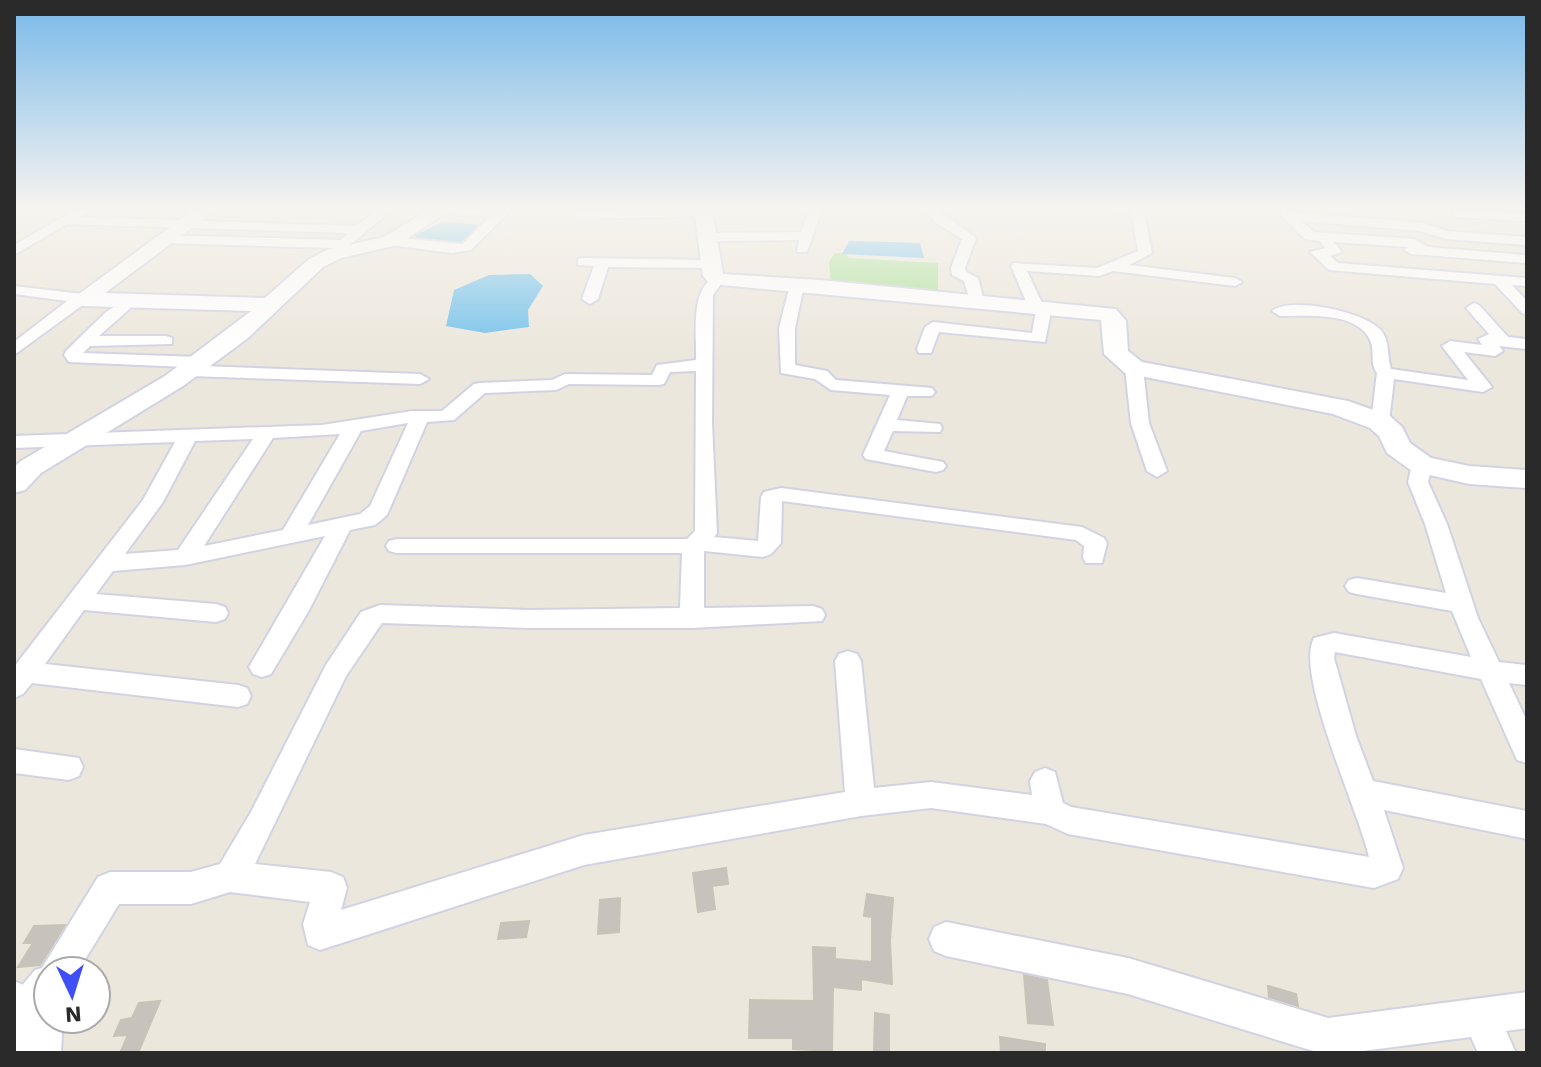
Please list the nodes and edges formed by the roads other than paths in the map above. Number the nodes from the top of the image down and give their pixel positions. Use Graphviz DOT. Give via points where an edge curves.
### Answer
graph roads {
  1 [pos="138,259"];
  2 [pos="323,259"];
  3 [pos="712,259"];
  4 [pos="961,259"];
  5 [pos="1129,259"];
  6 [pos="1325,259"];
  7 [pos="583,262"];
  8 [pos="603,262"];
  9 [pos="1109,266"];
  10 [pos="714,272"];
  11 [pos="1498,279"];
  12 [pos="1235,282"];
  13 [pos="1527,282"];
  14 [pos="797,285"];
  15 [pos="14,290"];
  16 [pos="83,299"];
  17 [pos="590,299"];
  18 [pos="130,301"];
  19 [pos="976,301"];
  20 [pos="269,305"];
  21 [pos="1040,306"];
  22 [pos="1474,308"];
  23 [pos="1527,310"];
  24 [pos="1280,311"];
  25 [pos="45,324"];
  26 [pos="14,325"];
  27 [pos="85,341"];
  28 [pos="166,341"];
  29 [pos="1503,341"];
  30 [pos="1527,344"];
  31 [pos="925,349"];
  32 [pos="14,350"];
  33 [pos="704,365"];
  34 [pos="194,366"];
  35 [pos="1134,368"];
  36 [pos="1386,373"];
  37 [pos="420,379"];
  38 [pos="901,390"];
  39 [pos="926,392"];
  40 [pos="420,417"];
  41 [pos="1380,422"];
  42 [pos="885,425"];
  43 [pos="354,426"];
  44 [pos="933,428"];
  45 [pos="266,434"];
  46 [pos="188,436"];
  47 [pos="82,438"];
  48 [pos="14,442"];
  49 [pos="1422,465"];
  50 [pos="936,466"];
  51 [pos="1157,471"];
  52 [pos="1527,479"];
  53 [pos="14,484"];
  54 [pos="342,525"];
  55 [pos="290,537"];
  56 [pos="695,544"];
  57 [pos="397,546"];
  58 [pos="185,557"];
  59 [pos="1094,558"];
  60 [pos="106,564"];
  61 [pos="1357,586"];
  62 [pos="78,601"];
  63 [pos="1462,604"];
  64 [pos="216,613"];
  65 [pos="813,615"];
  66 [pos="692,619"];
  67 [pos="848,661"];
  68 [pos="262,667"];
  69 [pos="1490,671"];
  70 [pos="1527,675"];
  71 [pos="20,680"];
  72 [pos="238,696"];
  73 [pos="1527,751"];
  74 [pos="14,761"];
  75 [pos="69,767"];
  76 [pos="1045,781"];
  77 [pos="1363,792"];
  78 [pos="861,803"];
  79 [pos="1049,811"];
  80 [pos="1527,825"];
  81 [pos="230,877"];
  82 [pos="946,939"];
  83 [pos="68,955"];
  84 [pos="1527,1010"];
  85 [pos="1481,1017"];
  86 [pos="1497,1053"];
  1 -- 16 [label="street"];
  2 -- 20 [label="street"];
  3 -- 10 [label="street"];
  4 -- 19 [label="street" via="959,275 971,278"];
  5 -- 9 [label="street"];
  6 -- 11 [label="street" via="1334,267"];
  7 -- 8 [label="street"];
  8 -- 10 [label="street"];
  8 -- 17 [label="street"];
  9 -- 12 [label="street"];
  9 -- 21 [label="street" via="1099,272 1018,266"];
  10 -- 14 [label="street"];
  10 -- 33 [label="street" via="706,295"];
  11 -- 13 [label="street"];
  11 -- 23 [label="street"];
  14 -- 19 [label="street"];
  14 -- 38 [label="street" via="787,328 787,369 821,375 831,385"];
  15 -- 16 [label="street"];
  16 -- 18 [label="street"];
  16 -- 25 [label="street"];
  18 -- 20 [label="street"];
  18 -- 27 [label="street"];
  19 -- 21 [label="street"];
  20 -- 34 [label="street"];
  21 -- 31 [label="street" via="1039,339 933,327"];
  21 -- 35 [label="street" via="1111,315 1116,354"];
  22 -- 29 [label="street"];
  24 -- 36 [label="street" via="1348,314 1357,319 1381,340 1381,367"];
  25 -- 26 [label="street"];
  25 -- 32 [label="street"];
  27 -- 28 [label="street"];
  27 -- 34 [label="street" via="72,355 75,358"];
  29 -- 30 [label="street"];
  29 -- 36 [label="street" via="1486,339 1495,351 1450,346 1483,387"];
  33 -- 40 [label="street" via="669,367 658,380 565,379 556,385 480,388 447,416"];
  33 -- 56 [label="street" via="706,533"];
  34 -- 37 [label="street"];
  34 -- 47 [label="street"];
  35 -- 41 [label="street" via="1339,407"];
  35 -- 51 [label="street" via="1140,423"];
  36 -- 41 [label="street"];
  38 -- 39 [label="street"];
  38 -- 42 [label="street"];
  40 -- 43 [label="street"];
  40 -- 54 [label="street" via="374,517"];
  41 -- 49 [label="street" via="1397,447"];
  42 -- 44 [label="street"];
  42 -- 50 [label="street" via="873,455"];
  43 -- 45 [label="street"];
  43 -- 55 [label="street"];
  45 -- 46 [label="street"];
  45 -- 58 [label="street"];
  46 -- 47 [label="street"];
  46 -- 60 [label="street" via="152,502"];
  47 -- 48 [label="street"];
  47 -- 53 [label="street" via="31,467"];
  49 -- 52 [label="street"];
  49 -- 63 [label="street" via="1418,482"];
  54 -- 55 [label="street"];
  54 -- 68 [label="street"];
  55 -- 58 [label="street"];
  56 -- 57 [label="street"];
  56 -- 59 [label="street" via="763,549 770,543 771,497 781,494 1082,534 1096,543"];
  56 -- 66 [label="street"];
  58 -- 60 [label="street"];
  60 -- 62 [label="street"];
  61 -- 63 [label="street"];
  62 -- 64 [label="street"];
  62 -- 71 [label="street"];
  63 -- 69 [label="street"];
  65 -- 66 [label="street"];
  66 -- 81 [label="street" via="380,614 370,618 335,672"];
  67 -- 78 [label="street"];
  69 -- 70 [label="street"];
  69 -- 73 [label="street"];
  69 -- 77 [label="street" via="1334,642 1323,645 1321,658 1342,736"];
  71 -- 72 [label="street"];
  74 -- 75 [label="street"];
  76 -- 79 [label="street"];
  77 -- 79 [label="street" via="1387,868 1374,873 1068,820"];
  77 -- 80 [label="street"];
  78 -- 79 [label="street" via="931,795"];
  78 -- 81 [label="street" via="584,850 320,933 331,888"];
  81 -- 83 [label="street" via="191,888 110,888"];
  82 -- 85 [label="street" via="1128,976 1328,1037"];
  84 -- 85 [label="street"];
  85 -- 86 [label="street"];
}
